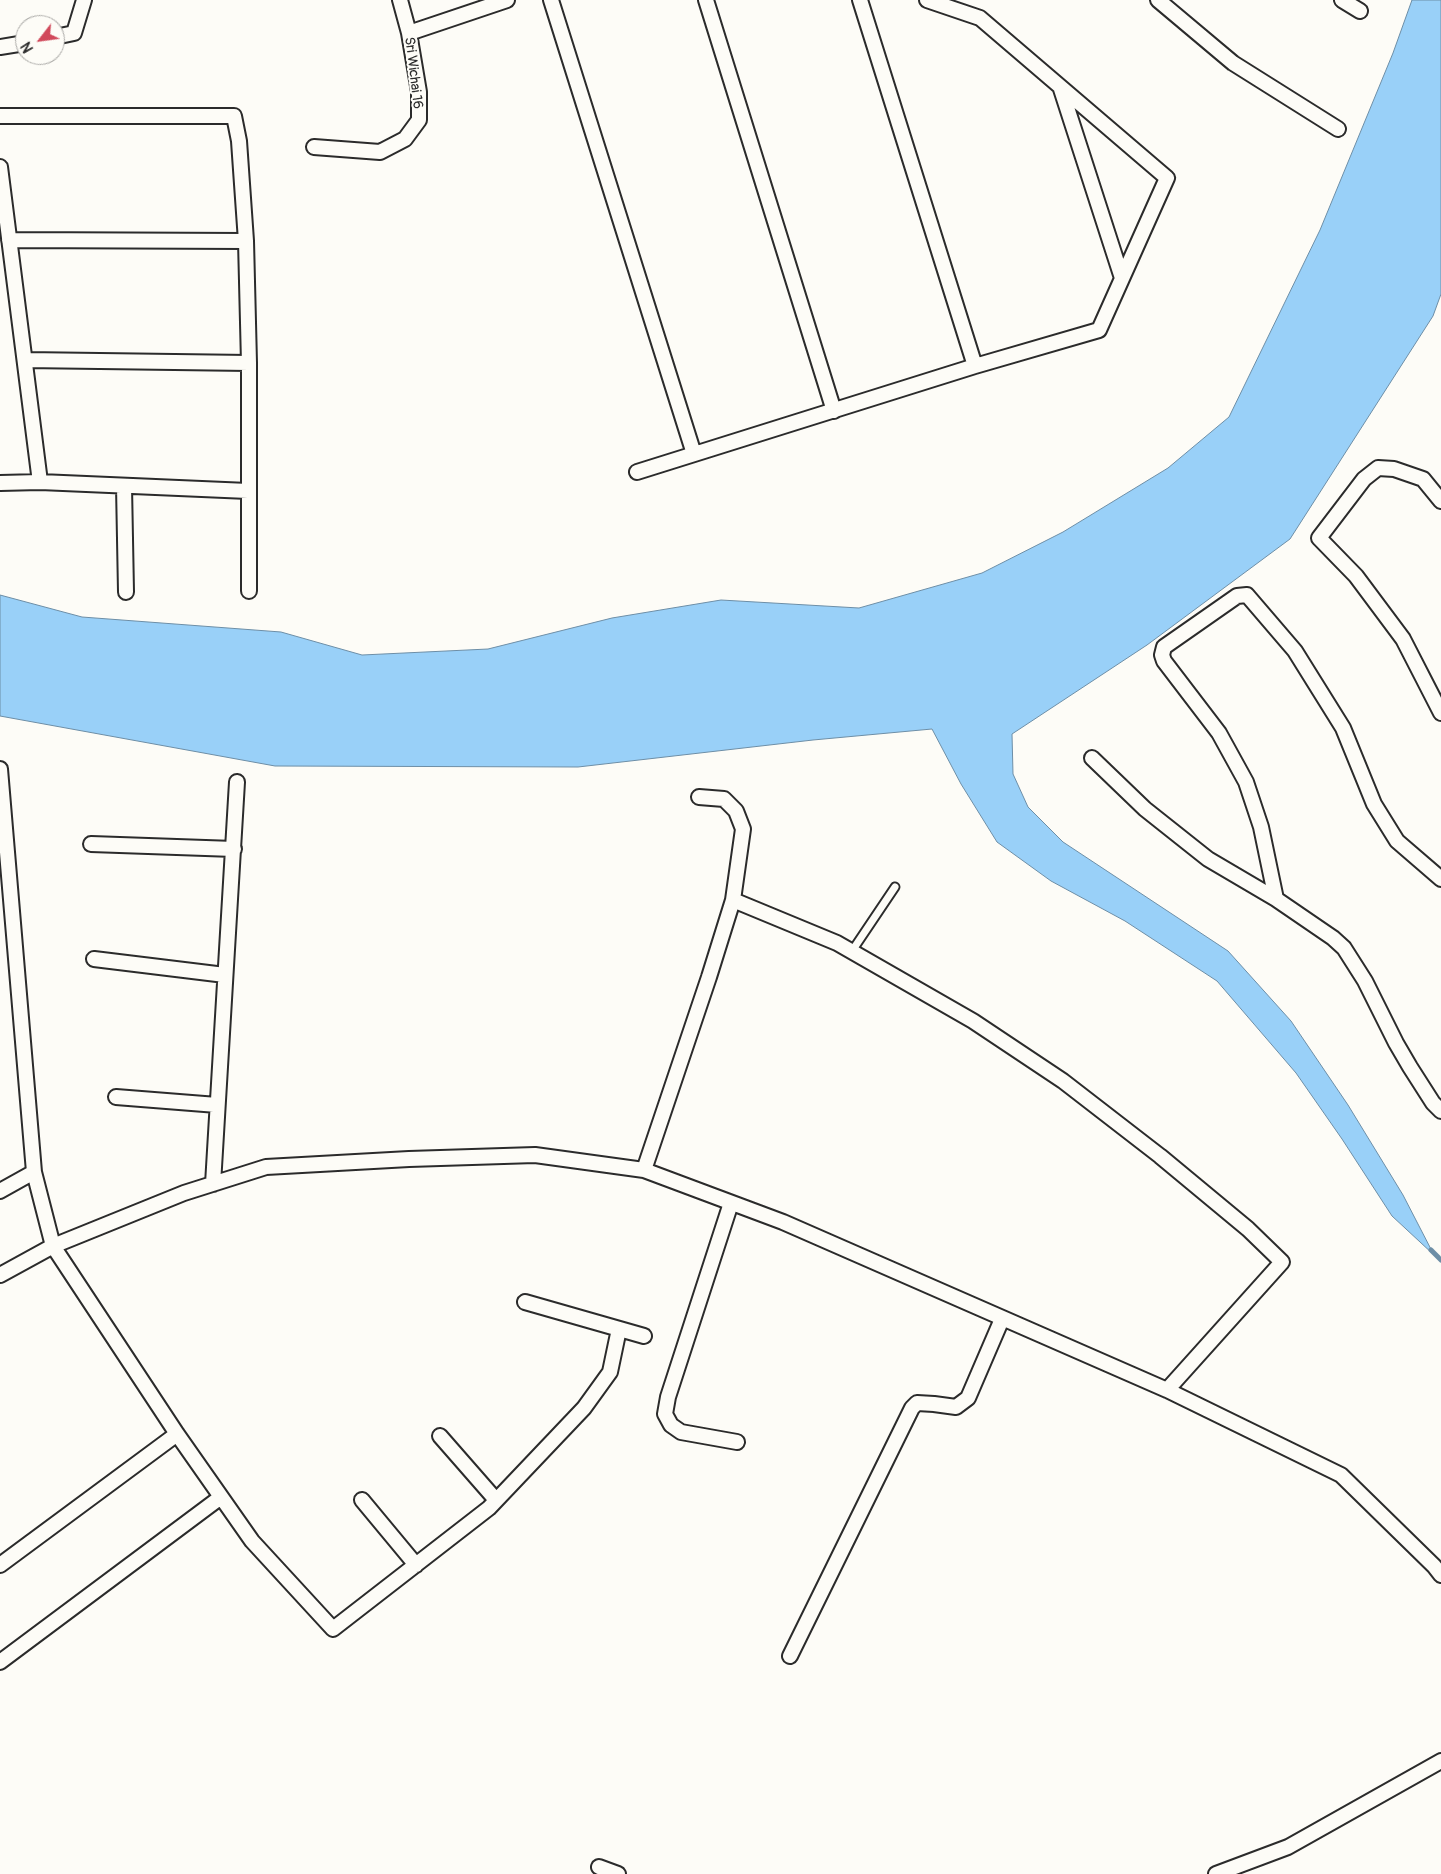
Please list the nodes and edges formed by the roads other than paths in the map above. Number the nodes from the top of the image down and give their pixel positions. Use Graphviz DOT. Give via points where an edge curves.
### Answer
graph roads {
  1 [pos="84,0"];
  2 [pos="400,0"];
  3 [pos="507,0"];
  4 [pos="551,0"];
  5 [pos="706,0"];
  6 [pos="860,0"];
  7 [pos="927,0"];
  8 [pos="1158,0"];
  9 [pos="1342,0"];
  10 [pos="1360,11"];
  11 [pos="409,33"];
  12 [pos="65,35"];
  13 [pos="15,45"];
  14 [pos="0,47"];
  15 [pos="1060,88"];
  16 [pos="0,116"];
  17 [pos="1338,129"];
  18 [pos="314,147"];
  19 [pos="0,168"];
  20 [pos="10,240"];
  21 [pos="246,241"];
  22 [pos="1122,278"];
  23 [pos="25,360"];
  24 [pos="249,363"];
  25 [pos="975,366"];
  26 [pos="834,411"];
  27 [pos="694,454"];
  28 [pos="637,472"];
  29 [pos="40,482"];
  30 [pos="0,484"];
  31 [pos="124,486"];
  32 [pos="248,491"];
  33 [pos="1441,501"];
  34 [pos="249,591"];
  35 [pos="126,592"];
  36 [pos="1441,713"];
  37 [pos="1092,758"];
  38 [pos="0,769"];
  39 [pos="237,782"];
  40 [pos="698,797"];
  41 [pos="91,844"];
  42 [pos="234,849"];
  43 [pos="1441,879"];
  44 [pos="894,887"];
  45 [pos="1276,898"];
  46 [pos="733,900"];
  47 [pos="852,951"];
  48 [pos="94,959"];
  49 [pos="225,975"];
  50 [pos="116,1097"];
  51 [pos="1438,1104"];
  52 [pos="217,1105"];
  53 [pos="644,1170"];
  54 [pos="34,1172"];
  55 [pos="213,1184"];
  56 [pos="0,1191"];
  57 [pos="731,1203"];
  58 [pos="52,1246"];
  59 [pos="0,1275"];
  60 [pos="525,1302"];
  61 [pos="1002,1319"];
  62 [pos="618,1329"];
  63 [pos="644,1336"];
  64 [pos="1168,1390"];
  65 [pos="177,1434"];
  66 [pos="440,1436"];
  67 [pos="736,1442"];
  68 [pos="221,1497"];
  69 [pos="362,1500"];
  70 [pos="496,1500"];
  71 [pos="416,1565"];
  72 [pos="0,1566"];
  73 [pos="1439,1567"];
  74 [pos="790,1656"];
  75 [pos="0,1662"];
  76 [pos="1441,1761"];
  77 [pos="600,1867"];
  78 [pos="618,1874"];
  79 [pos="1216,1874"];
  1 -- 12 [label="street" via="74,33"];
  2 -- 11 [label="street, Sri Wichai 16"];
  3 -- 11 [label="street"];
  4 -- 27 [label="street"];
  5 -- 26 [label="street"];
  6 -- 25 [label="street"];
  7 -- 15 [label="street" via="980,18"];
  8 -- 17 [label="street" via="1233,63"];
  9 -- 10 [label="street"];
  11 -- 18 [label="street, Sri Wichai 16" via="419,92 419,120 405,139 380,152"];
  13 -- 14 [label="street"];
  15 -- 22 [label="street"];
  15 -- 22 [label="street" via="1167,178"];
  16 -- 21 [label="street" via="234,116 240,141"];
  19 -- 20 [label="street"];
  20 -- 21 [label="street"];
  20 -- 23 [label="street"];
  21 -- 24 [label="street"];
  22 -- 25 [label="street" via="1099,330"];
  23 -- 24 [label="street"];
  23 -- 29 [label="street"];
  24 -- 32 [label="street"];
  25 -- 26 [label="street"];
  26 -- 27 [label="street"];
  27 -- 28 [label="street"];
  29 -- 30 [label="street"];
  29 -- 31 [label="street"];
  31 -- 32 [label="street"];
  31 -- 35 [label="street"];
  32 -- 34 [label="street"];
  33 -- 36 [label="street" via="1423,479 1394,469 1378,468 1364,479 1319,538 1356,576 1403,639"];
  37 -- 45 [label="street" via="1145,809 1208,859"];
  38 -- 54 [label="street"];
  39 -- 42 [label="street"];
  40 -- 46 [label="street" via="724,799 736,811 743,829"];
  41 -- 42 [label="street"];
  42 -- 49 [label="street"];
  43 -- 45 [label="street" via="1397,841 1374,804 1343,728 1295,651 1247,595 1237,596 1164,647 1162,654 1219,733 1246,782 1261,827"];
  44 -- 47 [label="lane"];
  45 -- 51 [label="street" via="1344,948 1396,1043"];
  46 -- 47 [label="street"];
  46 -- 53 [label="street"];
  47 -- 64 [label="street" via="973,1021 1063,1081 1160,1156 1282,1262"];
  48 -- 49 [label="street"];
  49 -- 52 [label="street"];
  50 -- 52 [label="street"];
  52 -- 55 [label="street"];
  53 -- 55 [label="street" via="535,1155 428,1158 266,1167"];
  53 -- 57 [label="street"];
  54 -- 56 [label="street"];
  54 -- 58 [label="street"];
  55 -- 58 [label="street"];
  57 -- 61 [label="street" via="783,1222"];
  57 -- 67 [label="street" via="665,1414 671,1426 681,1432"];
  58 -- 59 [label="street"];
  58 -- 65 [label="street"];
  60 -- 62 [label="street"];
  61 -- 64 [label="street"];
  61 -- 74 [label="street" via="968,1398 956,1407 917,1404 912,1408"];
  62 -- 63 [label="street"];
  62 -- 70 [label="street" via="610,1372 584,1408"];
  64 -- 73 [label="street" via="1341,1475"];
  65 -- 68 [label="street"];
  65 -- 72 [label="street"];
  66 -- 70 [label="street"];
  68 -- 71 [label="street" via="252,1541 333,1629"];
  68 -- 75 [label="street"];
  69 -- 71 [label="street"];
  70 -- 71 [label="street"];
  76 -- 79 [label="street" via="1288,1847"];
  77 -- 78 [label="street"];
}
